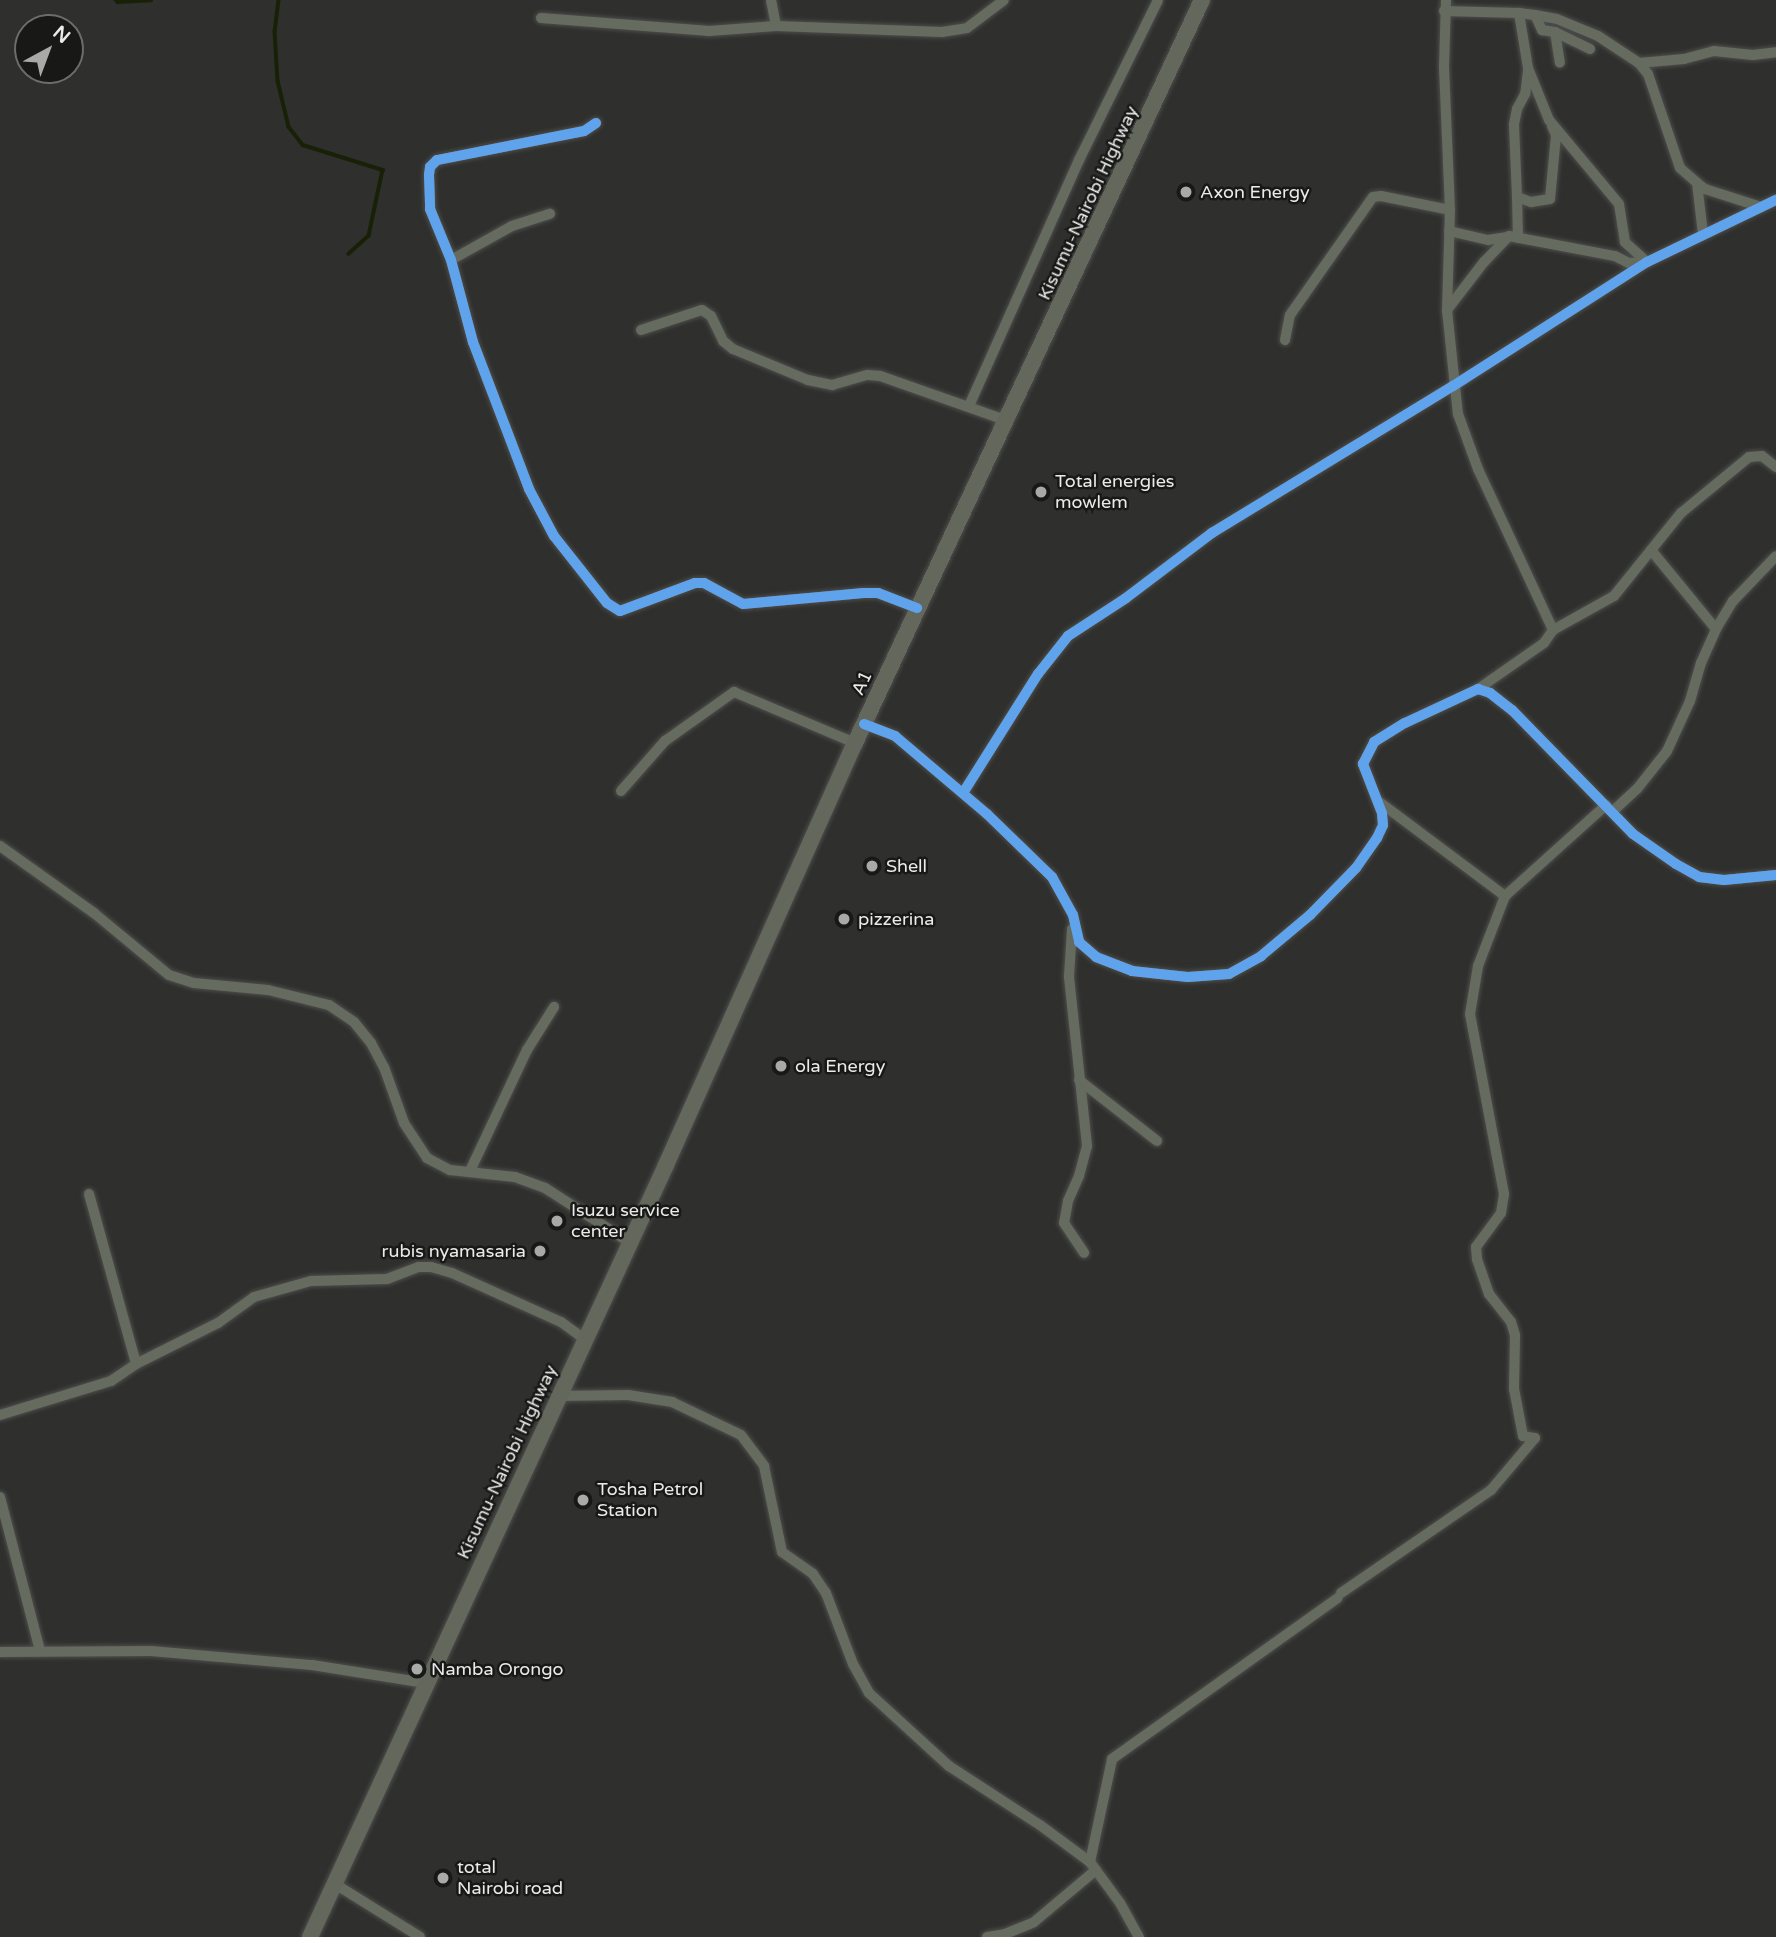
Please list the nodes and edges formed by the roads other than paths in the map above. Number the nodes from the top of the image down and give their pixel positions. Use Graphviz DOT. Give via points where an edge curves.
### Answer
graph roads {
  1 [pos="771,0"];
  2 [pos="1004,0"];
  3 [pos="1158,0"];
  4 [pos="1202,0"];
  5 [pos="1445,6"];
  6 [pos="1518,13"];
  7 [pos="1535,15"];
  8 [pos="541,18"];
  9 [pos="776,26"];
  10 [pos="1555,32"];
  11 [pos="1590,49"];
  12 [pos="1776,52"];
  13 [pos="1560,63"];
  14 [pos="1639,63"];
  15 [pos="1528,68"];
  16 [pos="1549,120"];
  17 [pos="596,123"];
  18 [pos="1697,183"];
  19 [pos="1517,197"];
  20 [pos="1776,200"];
  21 [pos="1761,207"];
  22 [pos="1450,210"];
  23 [pos="550,214"];
  24 [pos="1449,231"];
  25 [pos="1703,234"];
  26 [pos="1513,237"];
  27 [pos="451,260"];
  28 [pos="1647,262"];
  29 [pos="1447,310"];
  30 [pos="641,330"];
  31 [pos="1285,341"];
  32 [pos="1453,386"];
  33 [pos="969,406"];
  34 [pos="1008,421"];
  35 [pos="1776,467"];
  36 [pos="1651,550"];
  37 [pos="1776,556"];
  38 [pos="918,608"];
  39 [pos="1716,629"];
  40 [pos="1553,630"];
  41 [pos="1478,688"];
  42 [pos="864,724"];
  43 [pos="855,743"];
  44 [pos="621,791"];
  45 [pos="962,793"];
  46 [pos="1377,800"];
  47 [pos="1609,808"];
  48 [pos="0,846"];
  49 [pos="1776,875"];
  50 [pos="1505,896"];
  51 [pos="1073,915"];
  52 [pos="738,1004"];
  53 [pos="554,1007"];
  54 [pos="1079,1080"];
  55 [pos="1157,1141"];
  56 [pos="470,1171"];
  57 [pos="89,1194"];
  58 [pos="629,1242"];
  59 [pos="1084,1253"];
  60 [pos="584,1339"];
  61 [pos="136,1364"];
  62 [pos="557,1396"];
  63 [pos="0,1415"];
  64 [pos="0,1497"];
  65 [pos="40,1651"];
  66 [pos="0,1652"];
  67 [pos="426,1684"];
  68 [pos="1093,1866"];
  69 [pos="335,1884"];
  70 [pos="1137,1933"];
  71 [pos="310,1937"];
  72 [pos="420,1937"];
  73 [pos="987,1937"];
  1 -- 9 [label="street"];
  2 -- 9 [label="street" via="975,24 956,31"];
  3 -- 33 [label="street" via="1079,160"];
  4 -- 34 [label="highway, Kisumu-Nairobi Highway / A1"];
  5 -- 6 [label="street"];
  5 -- 22 [label="street"];
  6 -- 7 [label="street"];
  6 -- 15 [label="street"];
  7 -- 10 [label="street" via="1542,30"];
  7 -- 14 [label="street" via="1584,30"];
  8 -- 9 [label="street" via="709,31"];
  10 -- 11 [label="street"];
  10 -- 13 [label="street"];
  12 -- 14 [label="street" via="1714,51"];
  14 -- 18 [label="street" via="1655,89 1680,168"];
  15 -- 16 [label="street"];
  15 -- 19 [label="street" via="1514,125"];
  16 -- 19 [label="street" via="1556,135 1550,199 1531,202"];
  16 -- 28 [label="street" via="1619,204 1625,242"];
  17 -- 27 [label="street" via="584,131 433,163 428,185 430,209"];
  18 -- 21 [label="street"];
  18 -- 25 [label="street"];
  19 -- 26 [label="street"];
  20 -- 21 [label="street"];
  21 -- 25 [label="street"];
  22 -- 24 [label="street"];
  22 -- 31 [label="street" via="1373,197 1290,315"];
  23 -- 27 [label="street" via="512,226"];
  24 -- 26 [label="street" via="1488,240"];
  24 -- 29 [label="street"];
  25 -- 28 [label="street"];
  26 -- 28 [label="street" via="1615,256 1629,263"];
  26 -- 29 [label="street" via="1484,262"];
  27 -- 38 [label="street" via="473,342 529,489 554,536 614,609 625,611 695,583 704,583 743,604 878,593"];
  28 -- 32 [label="street"];
  29 -- 32 [label="street"];
  30 -- 33 [label="street" via="702,310 733,349 808,380 832,385 880,376"];
  32 -- 40 [label="street" via="1478,469"];
  32 -- 45 [label="street" via="1212,533 1068,636 1038,674"];
  33 -- 34 [label="street"];
  34 -- 38 [label="highway, A1 / A1"];
  35 -- 36 [label="street" via="1762,456 1749,457 1681,513"];
  36 -- 39 [label="street"];
  36 -- 40 [label="street" via="1614,596"];
  37 -- 39 [label="street" via="1733,601"];
  38 -- 42 [label="highway, A1 / A1"];
  39 -- 47 [label="street" via="1667,751 1637,789"];
  40 -- 41 [label="street" via="1544,643"];
  41 -- 46 [label="street" via="1374,742 1363,764"];
  41 -- 47 [label="street" via="1512,710"];
  42 -- 43 [label="highway, A1 / A1"];
  42 -- 45 [label="street" via="895,736"];
  43 -- 44 [label="street" via="734,692 664,741"];
  43 -- 52 [label="highway, A1 / A1"];
  45 -- 51 [label="street" via="1052,877"];
  46 -- 50 [label="street"];
  46 -- 51 [label="street" via="1383,825 1356,868 1261,956 1229,974 1188,977 1132,971 1097,957 1079,942"];
  47 -- 49 [label="street" via="1633,834 1699,877 1724,880"];
  47 -- 50 [label="street"];
  48 -- 56 [label="street" via="94,913 169,975 194,983 306,998 329,1005 354,1022 384,1067 418,1148 439,1166"];
  50 -- 68 [label="street" via="1478,966 1470,1014 1504,1194 1501,1213 1476,1247 1489,1294 1511,1322 1514,1388 1523,1436 1535,1438 1492,1490 1112,1759"];
  51 -- 54 [label="street" via="1069,977"];
  52 -- 58 [label="highway, Kisumu-Nairobi Highway / A1"];
  53 -- 56 [label="street" via="527,1050"];
  54 -- 55 [label="street"];
  54 -- 59 [label="street" via="1087,1146 1064,1223"];
  56 -- 58 [label="street" via="515,1177 545,1188"];
  57 -- 61 [label="street"];
  58 -- 60 [label="highway, Kisumu-Nairobi Highway / A1"];
  60 -- 61 [label="street" via="561,1322 452,1273 419,1267 387,1279 337,1279 280,1288 254,1297 218,1323"];
  60 -- 62 [label="highway, Kisumu-Nairobi Highway / A1"];
  61 -- 63 [label="street" via="111,1381"];
  62 -- 67 [label="highway, Kisumu-Nairobi Highway / A1"];
  62 -- 68 [label="street" via="628,1395 672,1402 741,1435 764,1466 782,1552 813,1574 826,1593 869,1693 948,1766 1040,1825"];
  64 -- 65 [label="street"];
  65 -- 66 [label="street"];
  65 -- 67 [label="street" via="151,1651 312,1665"];
  67 -- 69 [label="highway, Kisumu-Nairobi Highway / A1"];
  68 -- 70 [label="street"];
  68 -- 73 [label="street" via="1034,1922"];
  69 -- 71 [label="highway, Kisumu-Nairobi Highway / A1"];
  69 -- 72 [label="street"];
}
